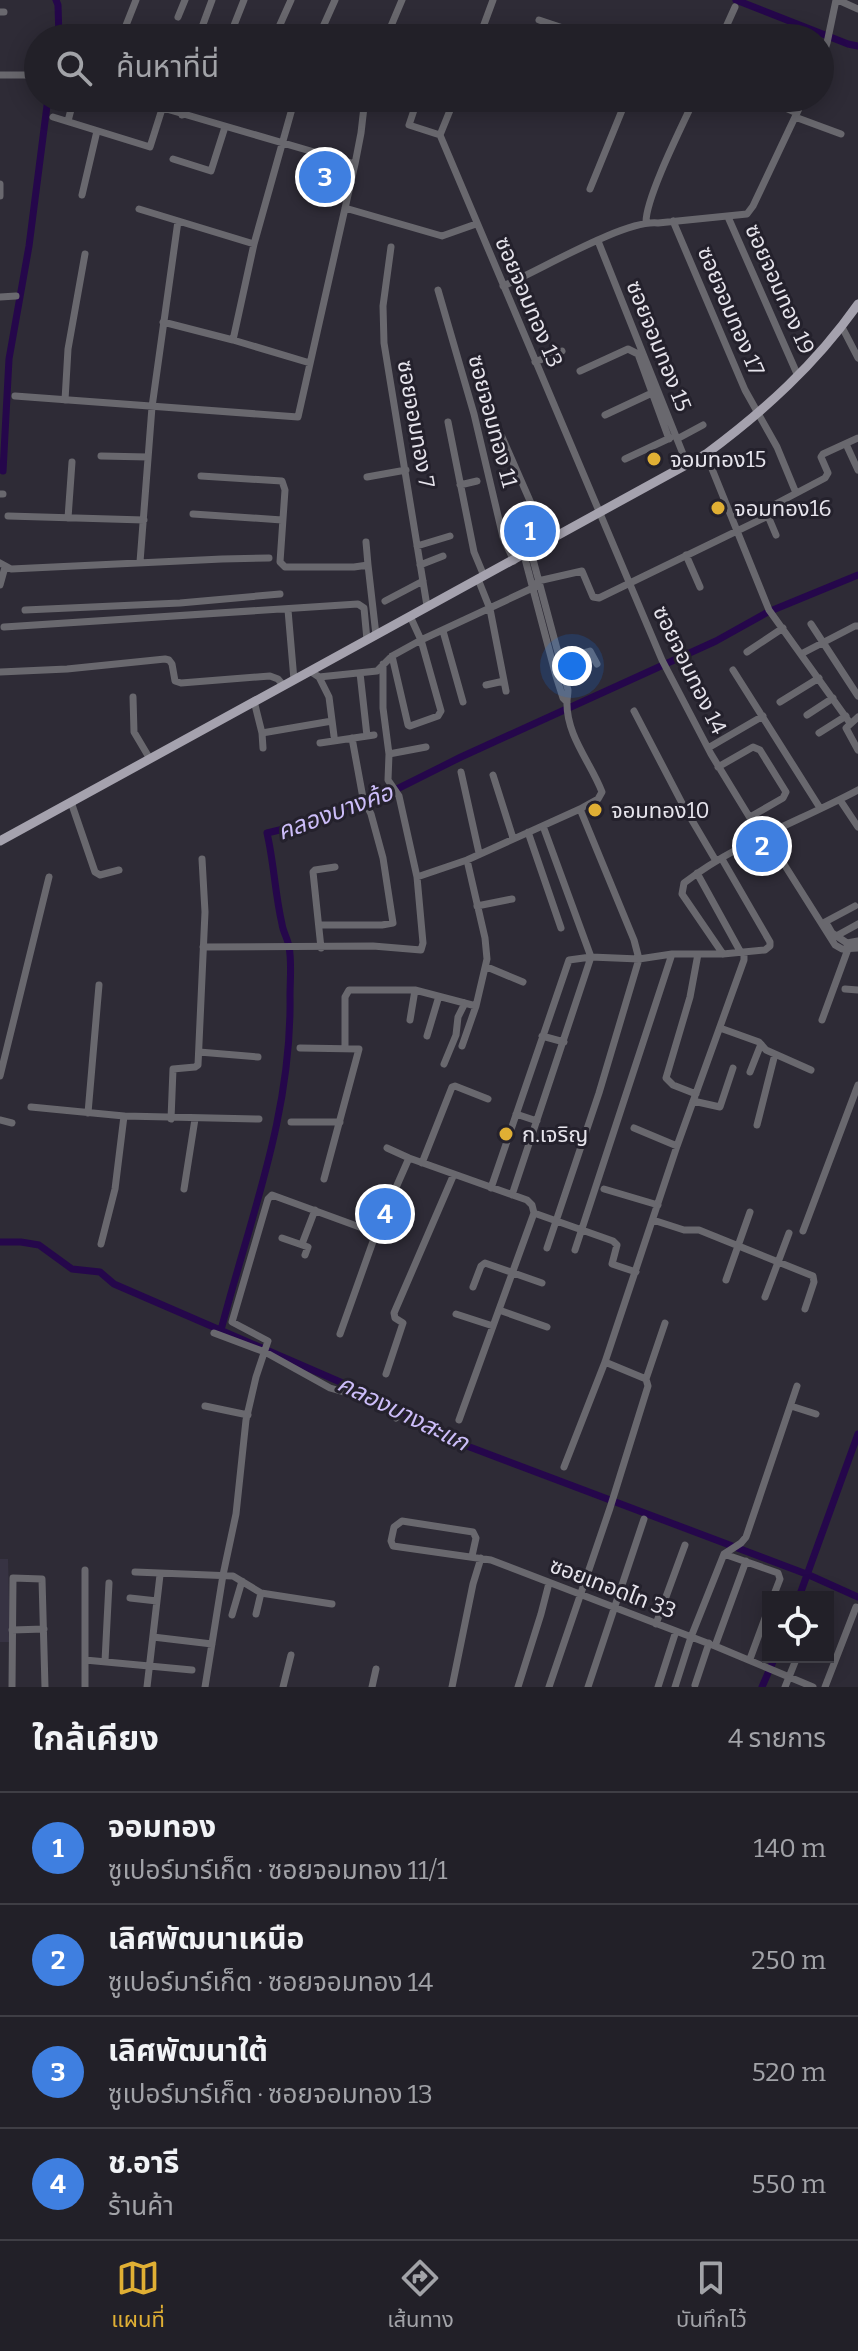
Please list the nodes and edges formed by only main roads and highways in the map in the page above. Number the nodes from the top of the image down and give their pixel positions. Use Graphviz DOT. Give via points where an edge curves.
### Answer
graph roads {
  1 [pos="858,304"];
  2 [pos="0,841"];
  1 -- 2 [label="main road" via="798,376 706,454 427,606 315,674 283,685"];
}
